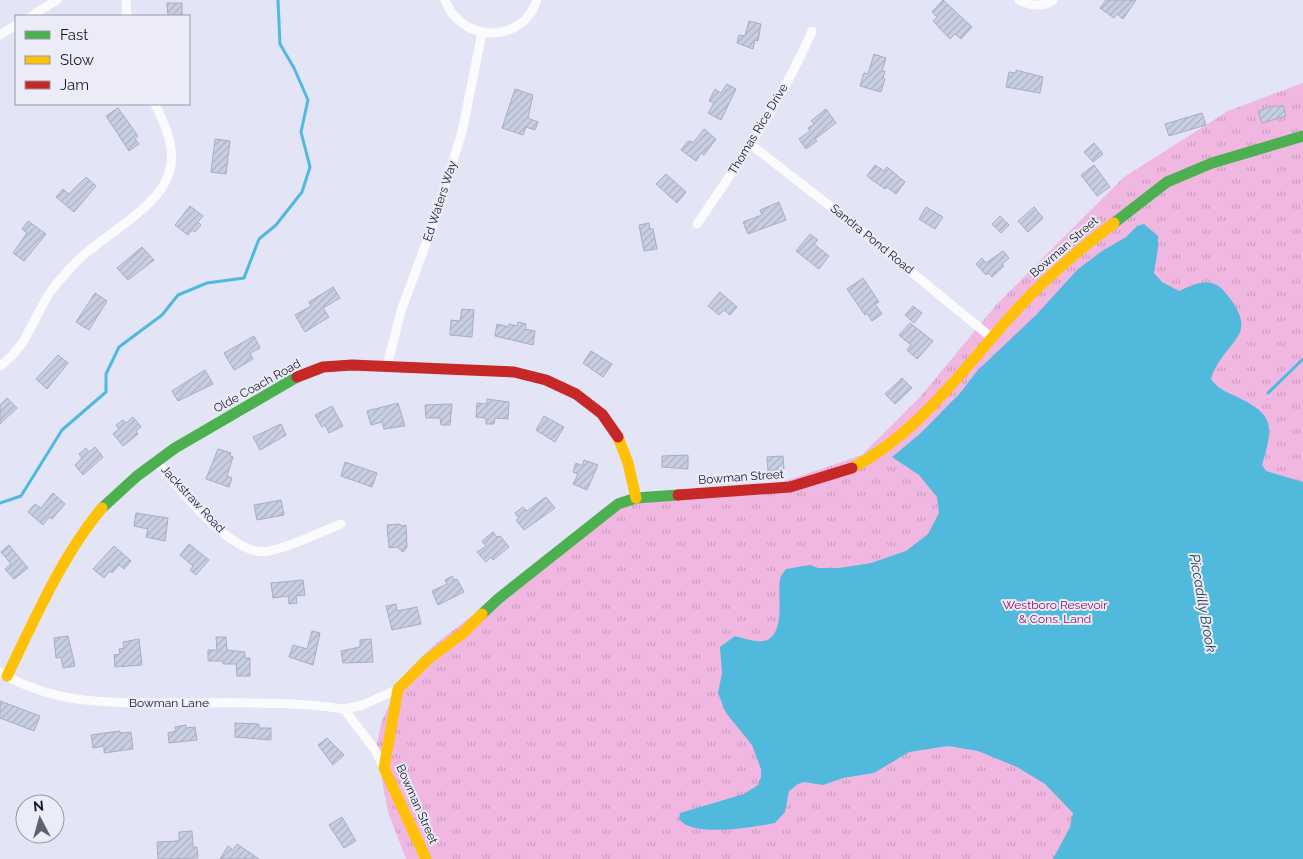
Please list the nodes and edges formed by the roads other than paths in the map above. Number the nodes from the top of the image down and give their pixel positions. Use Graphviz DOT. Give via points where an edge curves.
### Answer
graph roads {
  1 [pos="57,0"];
  2 [pos="126,0"];
  3 [pos="445,0"];
  4 [pos="537,0"];
  5 [pos="1019,0"];
  6 [pos="1053,0"];
  7 [pos="33,15"];
  8 [pos="127,15"];
  9 [pos="15,26"];
  10 [pos="812,30"];
  11 [pos="482,33"];
  12 [pos="0,35"];
  13 [pos="155,105"];
  14 [pos="1303,136"];
  15 [pos="749,144"];
  16 [pos="697,224"];
  17 [pos="992,338"];
  18 [pos="0,366"];
  19 [pos="387,366"];
  20 [pos="156,461"];
  21 [pos="636,498"];
  22 [pos="341,524"];
  23 [pos="3,674"];
  24 [pos="398,689"];
  25 [pos="344,709"];
  26 [pos="384,768"];
  27 [pos="426,859"];
  1 -- 7 [label="street"];
  2 -- 8 [label="street"];
  3 -- 11 [label="street" via="449,10 465,26"];
  4 -- 11 [label="street" via="524,20 510,30 501,34"];
  5 -- 6 [label="street" via="1028,5 1043,6"];
  9 -- 12 [label="street"];
  10 -- 15 [label="street, Thomas Rice Drive" via="797,66"];
  11 -- 19 [label="street, Ed Waters Way" via="462,132 435,220 401,311"];
  13 -- 18 [label="street" via="170,144 170,172 163,186 140,210 76,263 51,292 27,337"];
  14 -- 17 [label="street, Bowman Street" via="1212,164 1167,182 1051,275"];
  15 -- 16 [label="street, Thomas Rice Drive"];
  15 -- 17 [label="street, Sandra Pond Road"];
  17 -- 21 [label="street, Bowman Street" via="923,415 884,448 853,468 790,487"];
  19 -- 20 [label="street, Olde Coach Road" via="338,365 307,373 272,390"];
  19 -- 21 [label="street, Olde Coach Road" via="514,372 557,383 597,408 613,426 627,457"];
  20 -- 22 [label="street, Jackstraw Road" via="215,525 246,549 267,552"];
  20 -- 23 [label="street, Olde Coach Road" via="104,506 75,544"];
  21 -- 24 [label="street, Bowman Street" via="618,504 596,520 498,599"];
  23 -- 25 [label="street, Bowman Lane" via="53,695 101,703 272,702"];
  24 -- 25 [label="street, Bowman Lane" via="363,705"];
  24 -- 26 [label="street, Bowman Street"];
  25 -- 26 [label="street" via="375,750"];
  26 -- 27 [label="street, Bowman Street"];
}
